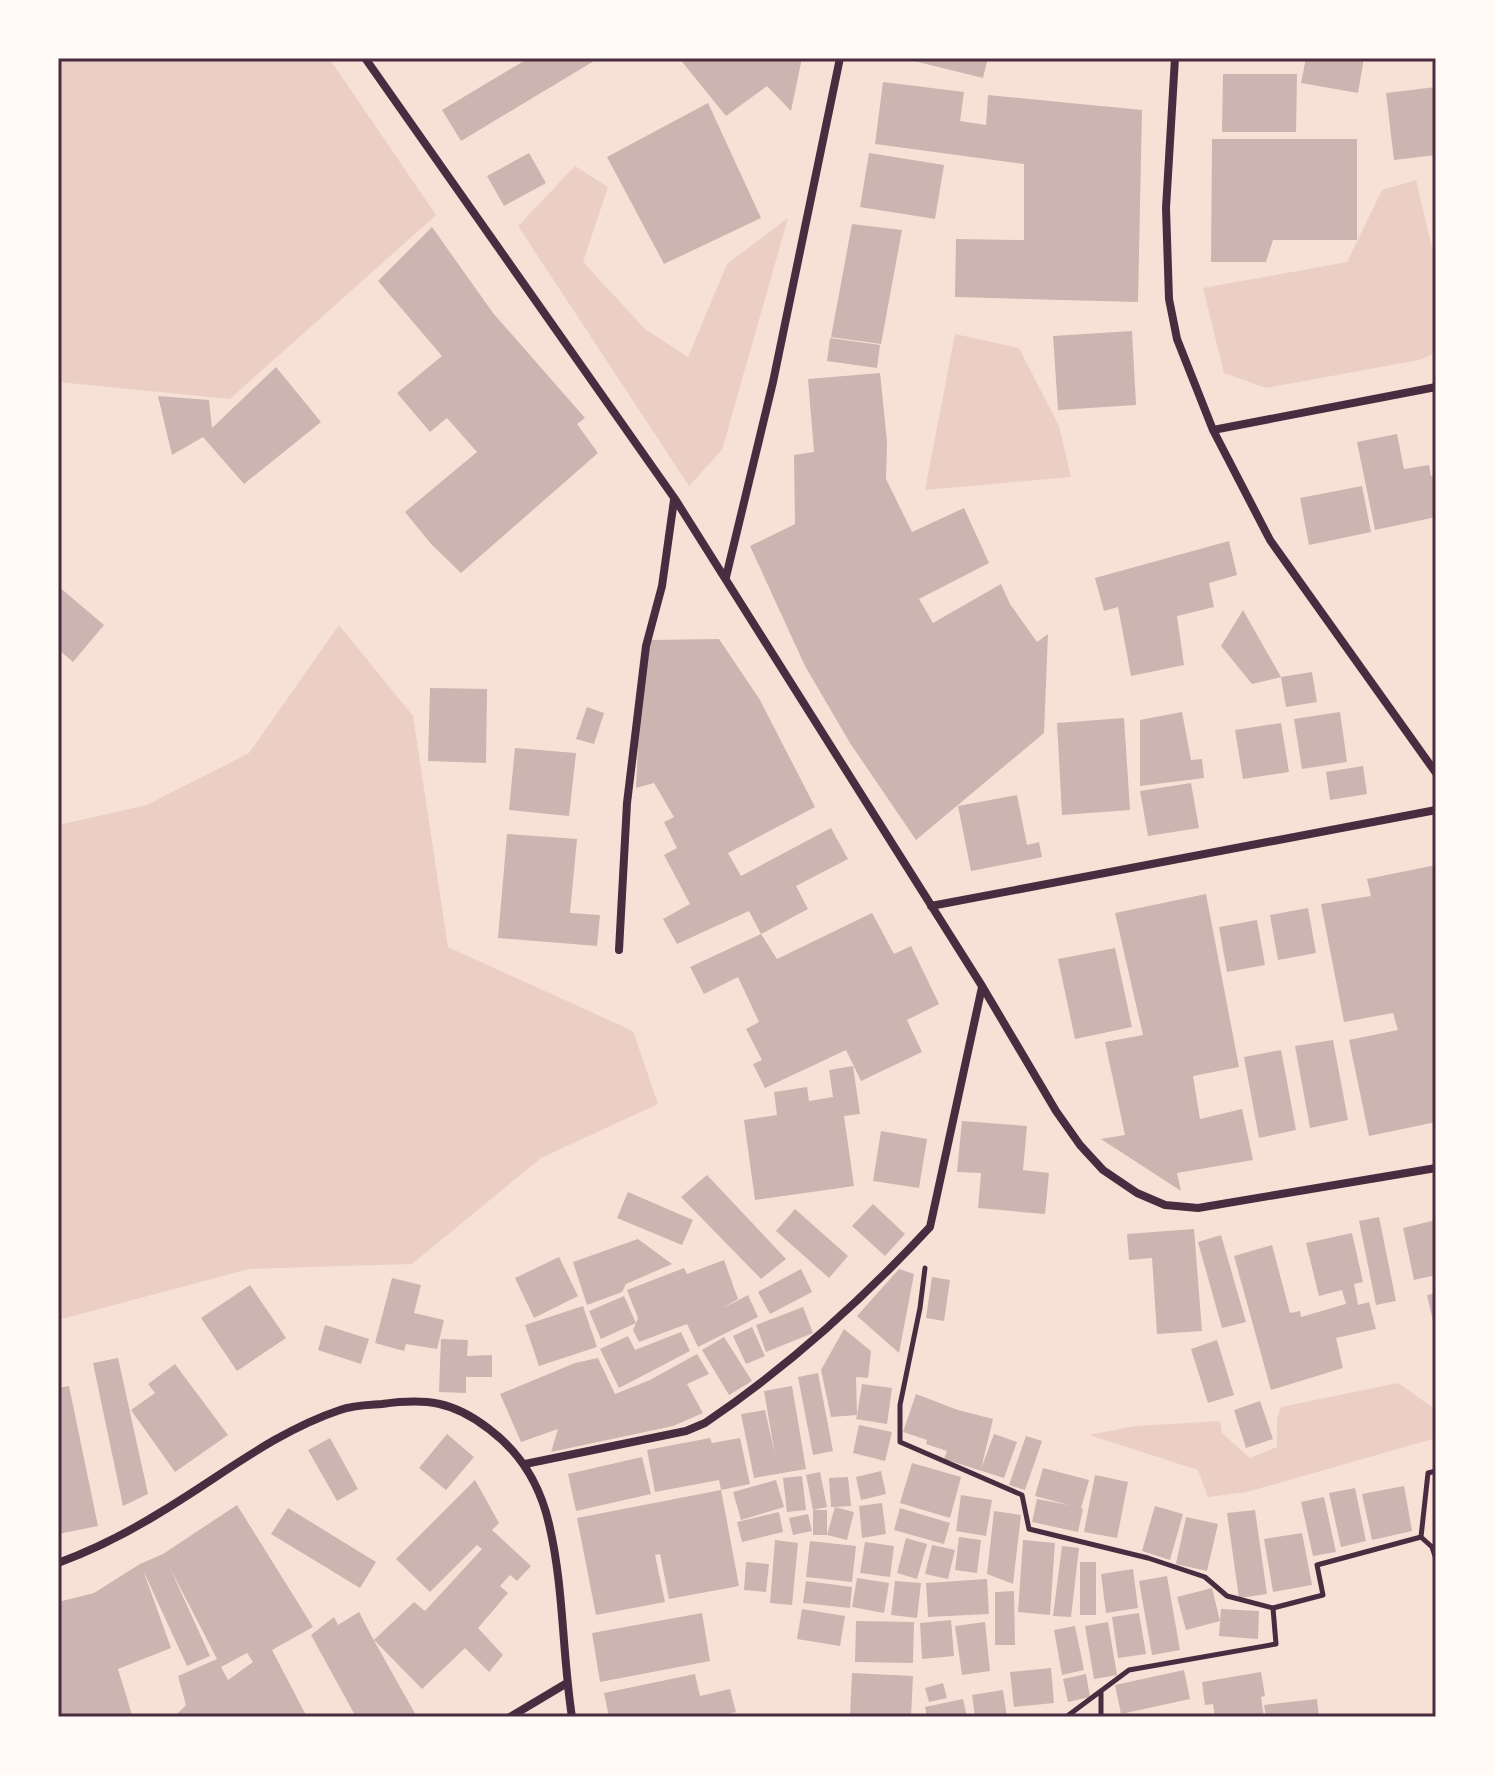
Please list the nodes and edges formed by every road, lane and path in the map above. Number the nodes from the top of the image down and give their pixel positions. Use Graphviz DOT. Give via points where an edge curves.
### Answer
graph roads {
  1 [pos="365,58"];
  2 [pos="840,58"];
  3 [pos="1175,58"];
  4 [pos="1436,387"];
  5 [pos="1213,430"];
  6 [pos="675,499"];
  7 [pos="726,577"];
  8 [pos="1436,773"];
  9 [pos="1436,810"];
  10 [pos="931,906"];
  11 [pos="619,950"];
  12 [pos="982,986"];
  13 [pos="1436,1168"];
  14 [pos="930,1227"];
  15 [pos="525,1464"];
  16 [pos="1436,1471"];
  17 [pos="1421,1537"];
  18 [pos="1436,1559"];
  19 [pos="58,1563"];
  20 [pos="1273,1608"];
  21 [pos="567,1683"];
  22 [pos="1101,1690"];
  23 [pos="510,1717"];
  24 [pos="572,1717"];
  25 [pos="1066,1717"];
  26 [pos="1101,1717"];
  1 -- 6 [label="street"];
  2 -- 7 [label="street" via="773,382"];
  3 -- 5 [label="street" via="1166,208 1169,299 1177,339"];
  4 -- 5 [label="street"];
  5 -- 8 [label="street" via="1270,540"];
  6 -- 7 [label="street"];
  6 -- 11 [label="street" via="662,586 646,646 627,803"];
  7 -- 10 [label="street"];
  9 -- 10 [label="street"];
  10 -- 12 [label="street"];
  12 -- 13 [label="street" via="1080,1145 1103,1170 1165,1205 1237,1203"];
  12 -- 14 [label="street"];
  14 -- 15 [label="street" via="820,1335 705,1423"];
  14 -- 20 [label="path" via="900,1405 900,1442 1022,1495 1029,1529 1148,1558 1205,1577 1227,1596"];
  15 -- 19 [label="street" via="497,1435 456,1408 429,1400 342,1409 224,1469 161,1513"];
  15 -- 21 [label="street" via="549,1524"];
  16 -- 17 [label="path" via="1428,1473"];
  17 -- 18 [label="path"];
  17 -- 20 [label="path" via="1317,1565 1323,1595"];
  20 -- 22 [label="path" via="1276,1644 1129,1670"];
  21 -- 23 [label="street"];
  21 -- 24 [label="street"];
  22 -- 25 [label="path"];
  22 -- 26 [label="path"];
}
